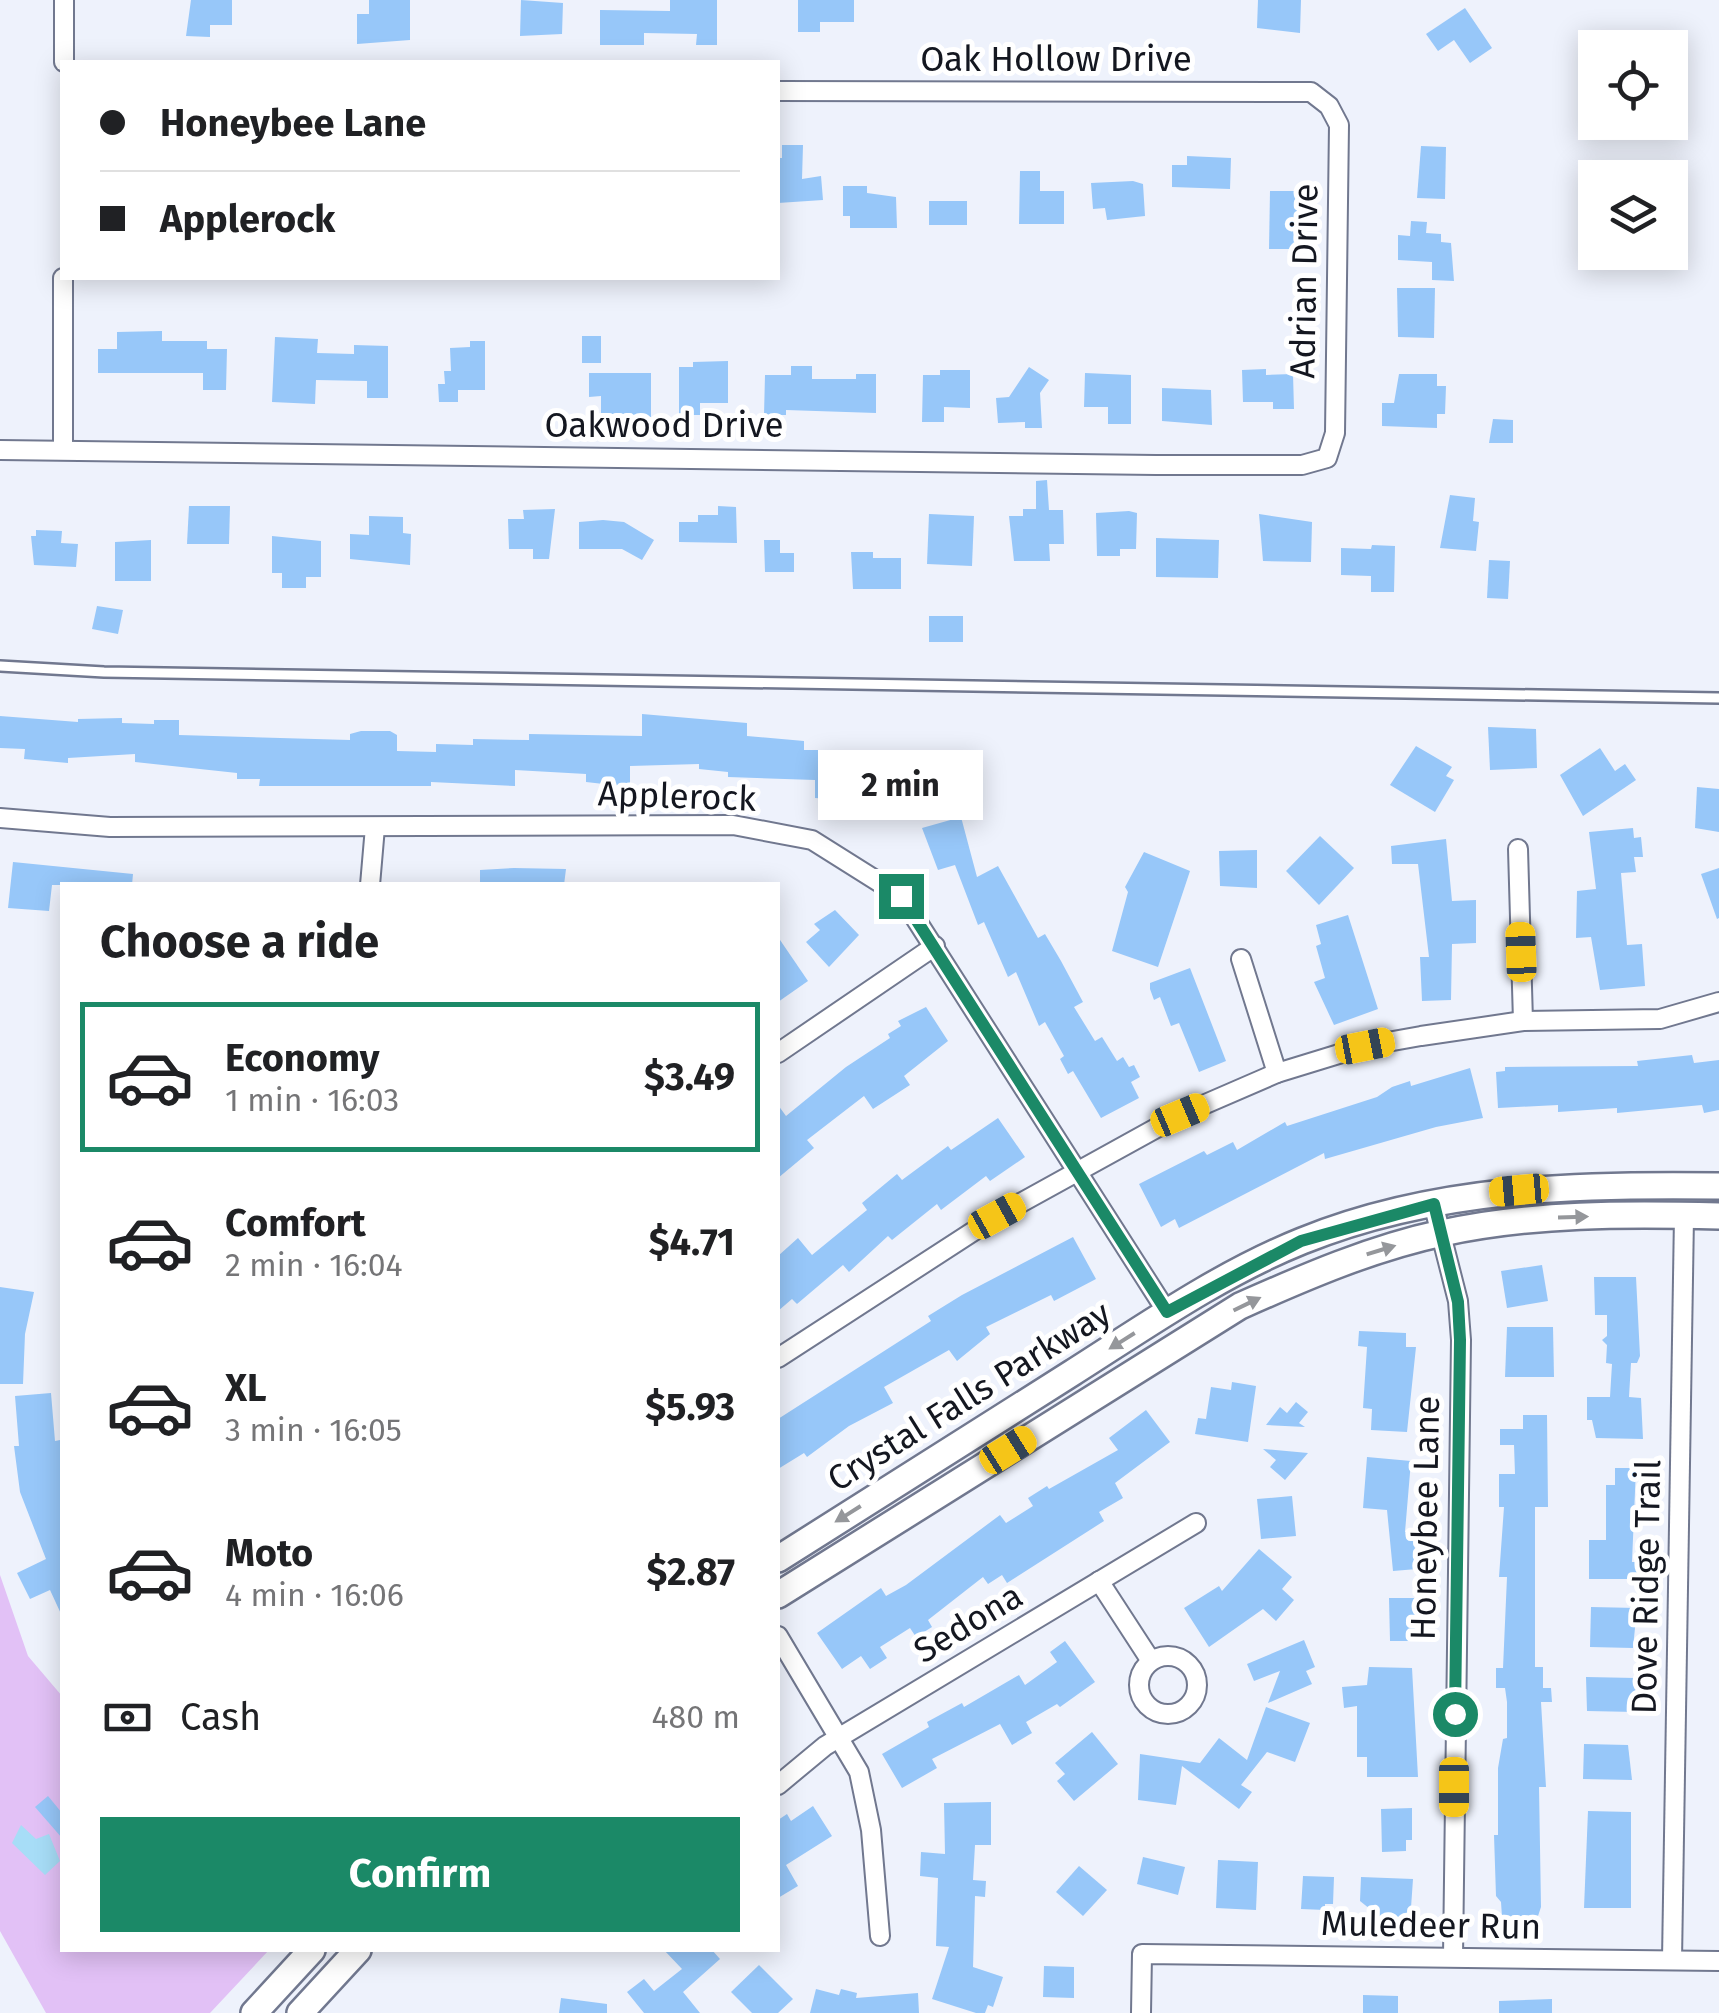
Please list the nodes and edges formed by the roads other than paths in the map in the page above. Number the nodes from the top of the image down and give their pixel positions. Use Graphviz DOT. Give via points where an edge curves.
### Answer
graph roads {
  1 [pos="64,0"];
  2 [pos="64,60"];
  3 [pos="780,91"];
  4 [pos="1330,106"];
  5 [pos="64,280"];
  6 [pos="0,450"];
  7 [pos="63,450"];
  8 [pos="1327,458"];
  9 [pos="0,666"];
  10 [pos="1719,698"];
  11 [pos="0,818"];
  12 [pos="374,827"];
  13 [pos="1518,848"];
  14 [pos="370,882"];
  15 [pos="935,946"];
  16 [pos="1241,960"];
  17 [pos="1719,1002"];
  18 [pos="1522,1022"];
  19 [pos="780,1052"];
  20 [pos="1276,1073"];
  21 [pos="1080,1171"];
  22 [pos="1719,1186"];
  23 [pos="1434,1204"];
  24 [pos="1684,1216"];
  25 [pos="1719,1216"];
  26 [pos="1441,1233"];
  27 [pos="1167,1312"];
  28 [pos="780,1357"];
  29 [pos="1196,1523"];
  30 [pos="780,1558"];
  31 [pos="1099,1581"];
  32 [pos="780,1594"];
  33 [pos="780,1639"];
  34 [pos="1151,1660"];
  35 [pos="842,1738"];
  36 [pos="780,1784"];
  37 [pos="880,1936"];
  38 [pos="310,1952"];
  39 [pos="356,1952"];
  40 [pos="1452,1957"];
  41 [pos="1672,1960"];
  42 [pos="1719,1961"];
  43 [pos="254,2013"];
  44 [pos="300,2013"];
  45 [pos="1141,2013"];
  1 -- 2 [label="street"];
  3 -- 4 [label="street, Oak Hollow Drive" via="1311,92"];
  4 -- 8 [label="street, Adrian Drive" via="1339,125 1335,433"];
  5 -- 7 [label="street"];
  6 -- 7 [label="street, Oakwood Drive"];
  7 -- 8 [label="street, Oakwood Drive" via="1156,466 1302,465"];
  9 -- 10 [label="lane"];
  11 -- 12 [label="street, Applerock" via="110,828"];
  12 -- 14 [label="street"];
  12 -- 15 [label="street, Applerock" via="732,825 773,831 812,840 901,896"];
  13 -- 18 [label="street"];
  15 -- 19 [label="street"];
  15 -- 21 [label="street, Applerock"];
  16 -- 20 [label="street"];
  17 -- 18 [label="street" via="1660,1019"];
  18 -- 20 [label="street" via="1365,1046"];
  20 -- 21 [label="street" via="1180,1115"];
  21 -- 27 [label="street, Applerock"];
  21 -- 28 [label="street" via="997,1216"];
  22 -- 23 [label="main road, Crystal Falls Parkway" via="1561,1187"];
  23 -- 26 [label="street, Honeybee Lane"];
  23 -- 27 [label="main road, Crystal Falls Parkway" via="1301,1241"];
  24 -- 25 [label="main road, Crystal Falls Parkway"];
  26 -- 24 [label="main road, Crystal Falls Parkway, one-way" via="1570,1217"];
  24 -- 41 [label="street, Dove Ridge Trail"];
  32 -- 26 [label="main road, Crystal Falls Parkway, one-way" via="1240,1306 1321,1270"];
  26 -- 40 [label="street, Honeybee Lane" via="1460,1340"];
  27 -- 30 [label="main road, Crystal Falls Parkway, one-way"];
  29 -- 31 [label="street, Sedona"];
  31 -- 34 [label="street"];
  31 -- 35 [label="street, Sedona"];
  33 -- 35 [label="street"];
  35 -- 36 [label="street, Sedona"];
  35 -- 37 [label="street" via="867,1810"];
  38 -- 43 [label="main road"];
  39 -- 44 [label="main road"];
  40 -- 41 [label="street, Muledeer Run"];
  40 -- 45 [label="street, Muledeer Run" via="1142,1954"];
  41 -- 42 [label="street, Muledeer Run"];
}
